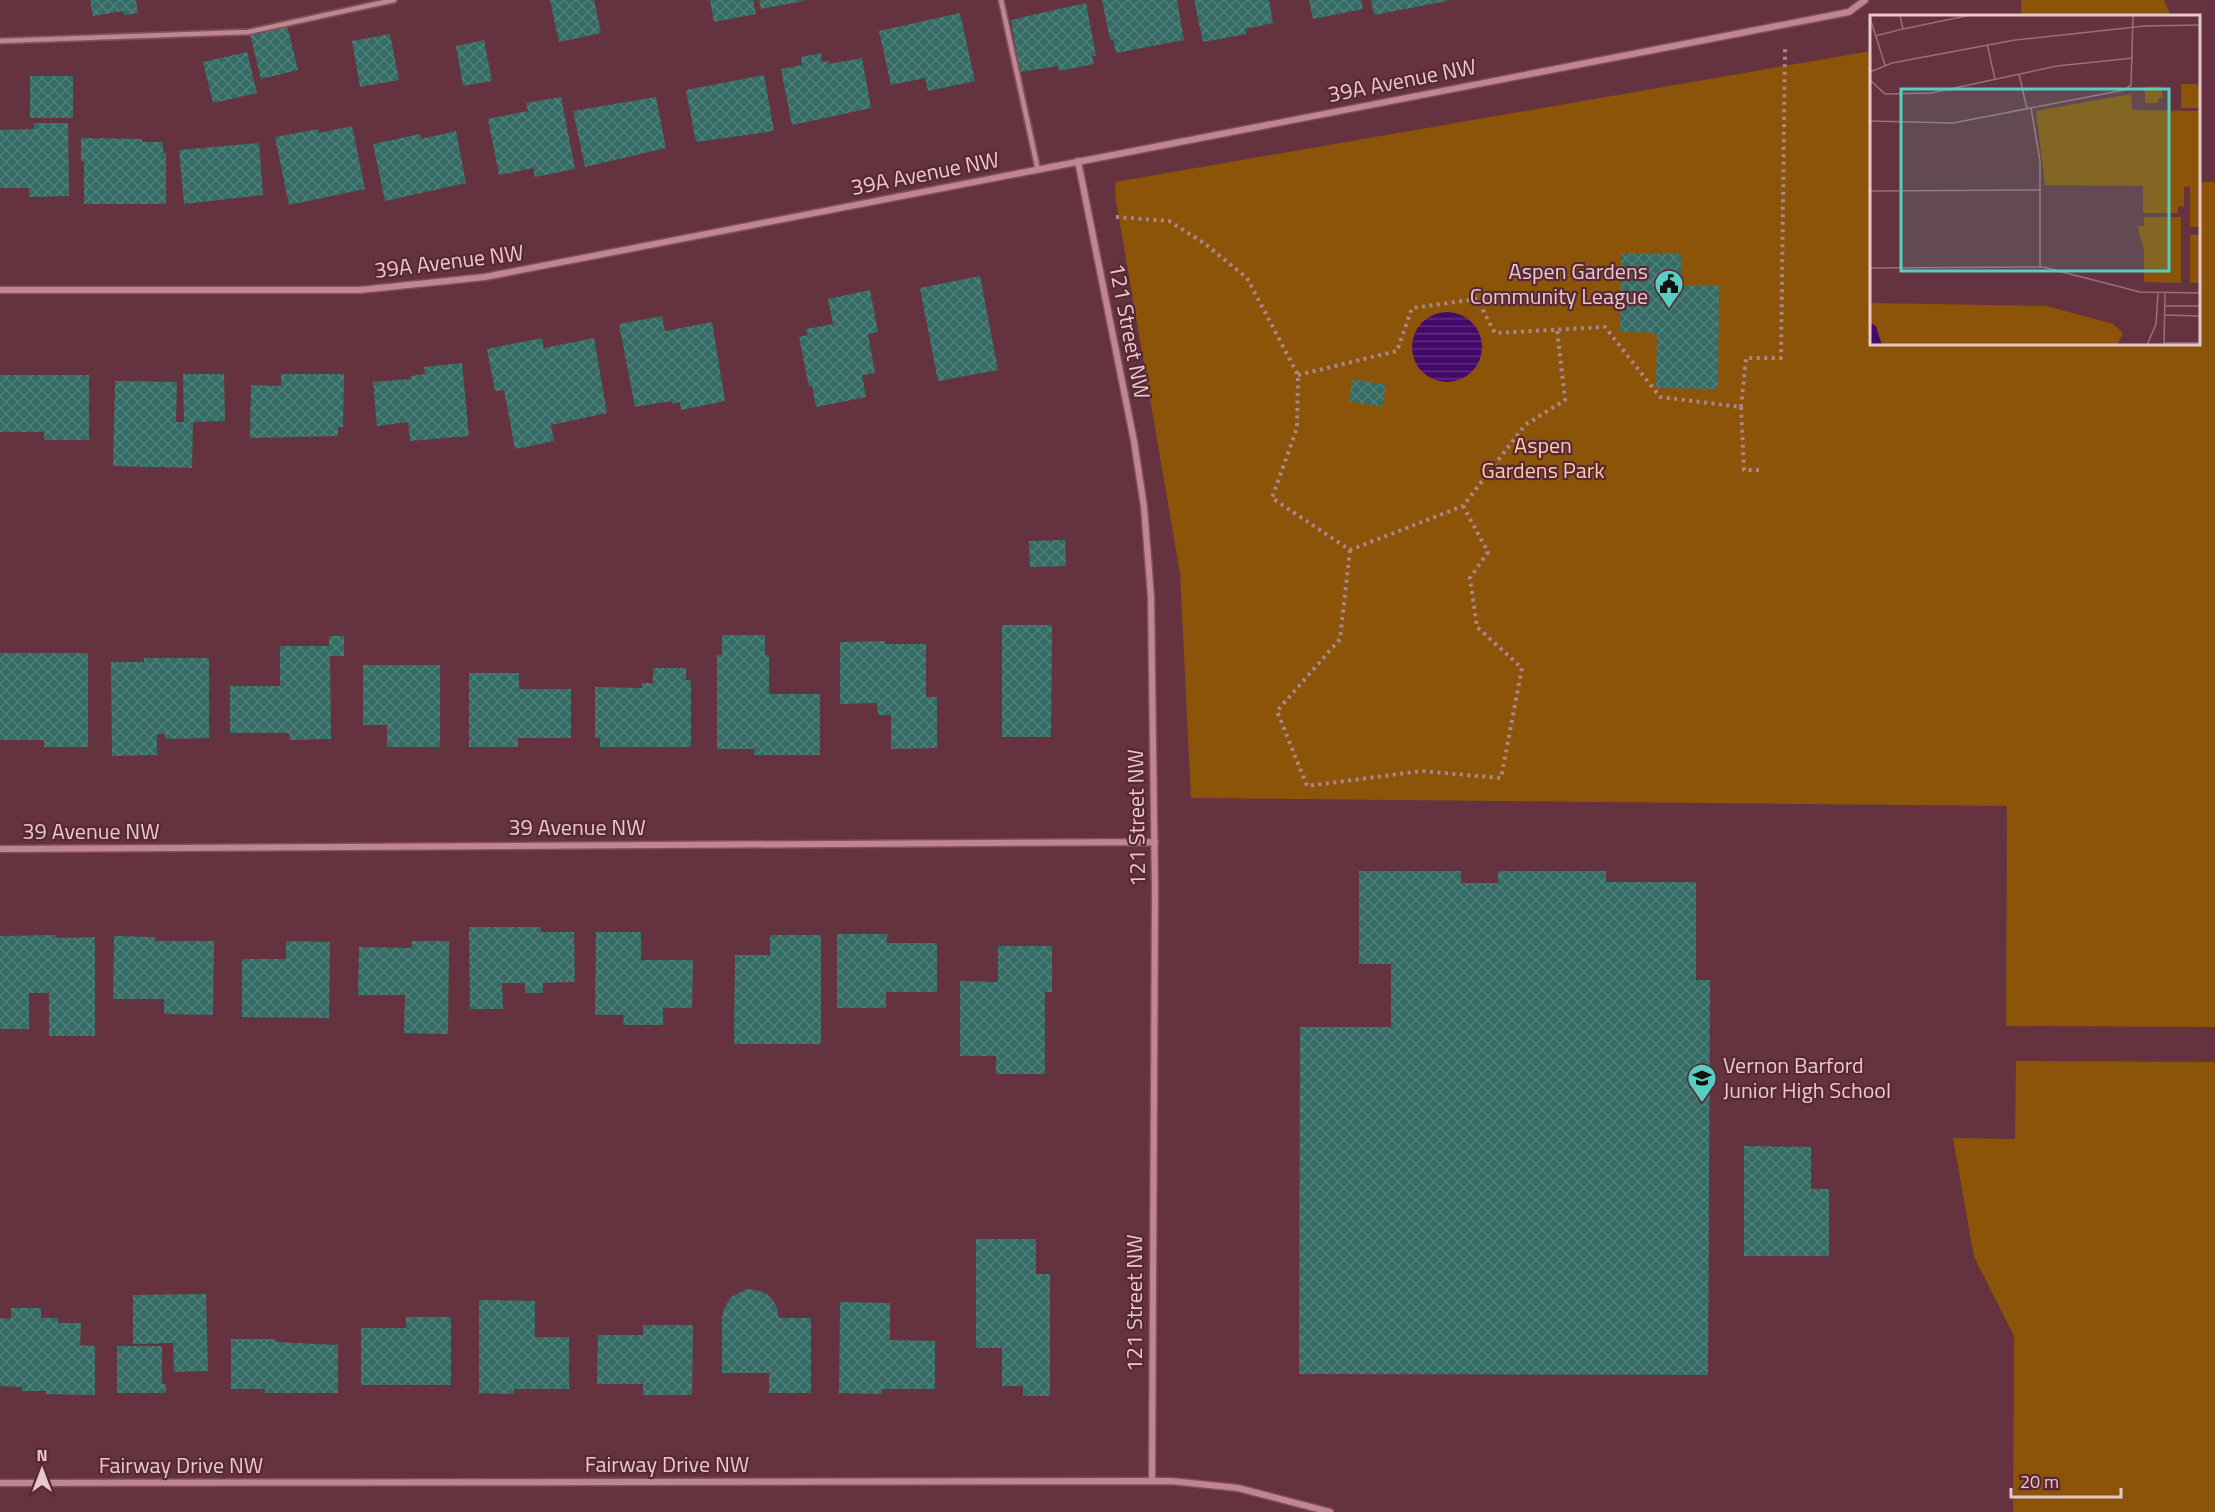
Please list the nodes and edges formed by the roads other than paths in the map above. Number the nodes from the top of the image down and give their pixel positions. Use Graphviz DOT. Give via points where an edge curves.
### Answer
graph roads {
  1 [pos="394,0"];
  2 [pos="1001,0"];
  3 [pos="1865,0"];
  4 [pos="0,41"];
  5 [pos="1078,161"];
  6 [pos="1038,170"];
  7 [pos="0,290"];
  8 [pos="1155,842"];
  9 [pos="0,849"];
  10 [pos="1152,1480"];
  11 [pos="0,1483"];
  12 [pos="1330,1512"];
  1 -- 4 [label="lane" via="248,32"];
  2 -- 6 [label="lane"];
  3 -- 5 [label="street, 39A Avenue NW" via="1850,12"];
  5 -- 6 [label="street, 39A Avenue NW"];
  5 -- 8 [label="street, 121 Street NW" via="1144,507 1151,597"];
  6 -- 7 [label="street, 39A Avenue NW" via="546,267 423,285 360,290"];
  8 -- 9 [label="street, 39 Avenue NW"];
  8 -- 10 [label="street, 121 Street NW"];
  10 -- 11 [label="street, Fairway Drive NW"];
  10 -- 12 [label="street, Fairway Drive NW" via="1238,1488"];
}
